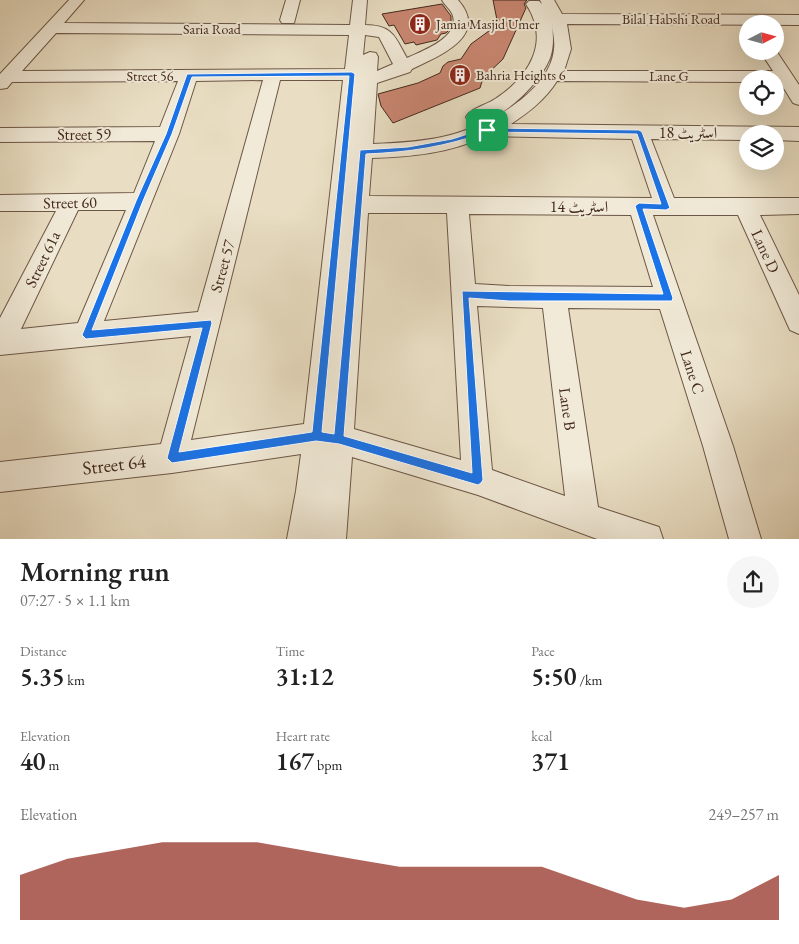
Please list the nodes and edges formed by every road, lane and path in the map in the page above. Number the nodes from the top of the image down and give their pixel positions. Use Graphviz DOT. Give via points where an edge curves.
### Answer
graph roads {
  1 [pos="77,0"];
  2 [pos="293,0"];
  3 [pos="449,0"];
  4 [pos="532,0"];
  5 [pos="547,0"];
  6 [pos="744,7"];
  7 [pos="747,15"];
  8 [pos="366,17"];
  9 [pos="288,20"];
  10 [pos="799,20"];
  11 [pos="784,22"];
  12 [pos="55,23"];
  13 [pos="552,25"];
  14 [pos="739,25"];
  15 [pos="799,30"];
  16 [pos="784,31"];
  17 [pos="404,68"];
  18 [pos="189,75"];
  19 [pos="273,75"];
  20 [pos="554,76"];
  21 [pos="360,77"];
  22 [pos="739,77"];
  23 [pos="784,77"];
  24 [pos="4,81"];
  25 [pos="799,99"];
  26 [pos="487,130"];
  27 [pos="639,132"];
  28 [pos="169,134"];
  29 [pos="799,134"];
  30 [pos="0,135"];
  31 [pos="363,144"];
  32 [pos="139,201"];
  33 [pos="70,202"];
  34 [pos="0,203"];
  35 [pos="358,204"];
  36 [pos="457,205"];
  37 [pos="639,206"];
  38 [pos="799,206"];
  39 [pos="745,207"];
  40 [pos="666,208"];
  41 [pos="465,294"];
  42 [pos="554,298"];
  43 [pos="669,298"];
  44 [pos="799,322"];
  45 [pos="208,323"];
  46 [pos="86,335"];
  47 [pos="0,343"];
  48 [pos="328,438"];
  49 [pos="172,458"];
  50 [pos="0,478"];
  51 [pos="478,480"];
  52 [pos="584,519"];
  53 [pos="303,539"];
  54 [pos="330,539"];
  55 [pos="647,539"];
  56 [pos="745,539"];
  1 -- 12 [label="street"];
  2 -- 9 [label="street"];
  3 -- 17 [label="street, Street 56" via="460,14 462,28 456,37"];
  4 -- 13 [label="street"];
  5 -- 13 [label="street"];
  6 -- 7 [label="street"];
  8 -- 9 [label="street, Saria Road"];
  8 -- 12 [label="street, Saria Road"];
  8 -- 17 [label="street" via="386,34"];
  8 -- 21 [label="street"];
  9 -- 12 [label="street, Saria Road"];
  10 -- 11 [label="street, Bilal Habshi Road"];
  12 -- 24 [label="street"];
  13 -- 14 [label="street, Bilal Habshi Road"];
  13 -- 20 [label="street" via="563,46"];
  13 -- 31 [label="street" via="534,74 514,95 486,113 450,127"];
  15 -- 16 [label="street"];
  17 -- 21 [label="street, Street 56"];
  18 -- 19 [label="street, Street 56"];
  18 -- 24 [label="street, Street 56"];
  18 -- 28 [label="street"];
  19 -- 21 [label="street, Street 56"];
  19 -- 45 [label="street, Street 57"];
  20 -- 22 [label="street, Lane G"];
  20 -- 26 [label="street" via="539,95 518,112"];
  21 -- 31 [label="street"];
  21 -- 48 [label="street"];
  23 -- 25 [label="street"];
  26 -- 27 [label="street, اسٹریٹ 18"];
  26 -- 31 [label="street" via="452,142 408,150"];
  27 -- 29 [label="street, اسٹریٹ 18"];
  27 -- 40 [label="street"];
  28 -- 30 [label="street, Street 59"];
  28 -- 32 [label="street"];
  31 -- 35 [label="street"];
  32 -- 33 [label="street, Street 60"];
  32 -- 46 [label="street"];
  33 -- 34 [label="street, Street 60"];
  33 -- 47 [label="street, Street 61a"];
  35 -- 36 [label="street, اسٹریٹ 14"];
  35 -- 48 [label="street"];
  36 -- 37 [label="street, اسٹریٹ 14"];
  36 -- 41 [label="street"];
  37 -- 40 [label="street, اسٹریٹ 14"];
  37 -- 43 [label="street, Lane C"];
  38 -- 39 [label="street, اسٹریٹ 14"];
  39 -- 40 [label="street, اسٹریٹ 14"];
  39 -- 44 [label="street, Lane D"];
  41 -- 42 [label="street"];
  41 -- 51 [label="street"];
  42 -- 43 [label="street"];
  42 -- 52 [label="street, Lane B"];
  43 -- 56 [label="street, Lane C"];
  45 -- 46 [label="street"];
  45 -- 49 [label="street, Street 57"];
  46 -- 47 [label="street"];
  48 -- 49 [label="street, Street 64"];
  48 -- 51 [label="street"];
  48 -- 53 [label="street" via="312,491"];
  48 -- 54 [label="street"];
  49 -- 50 [label="street, Street 64"];
  51 -- 52 [label="street"];
  52 -- 55 [label="street"];
}
